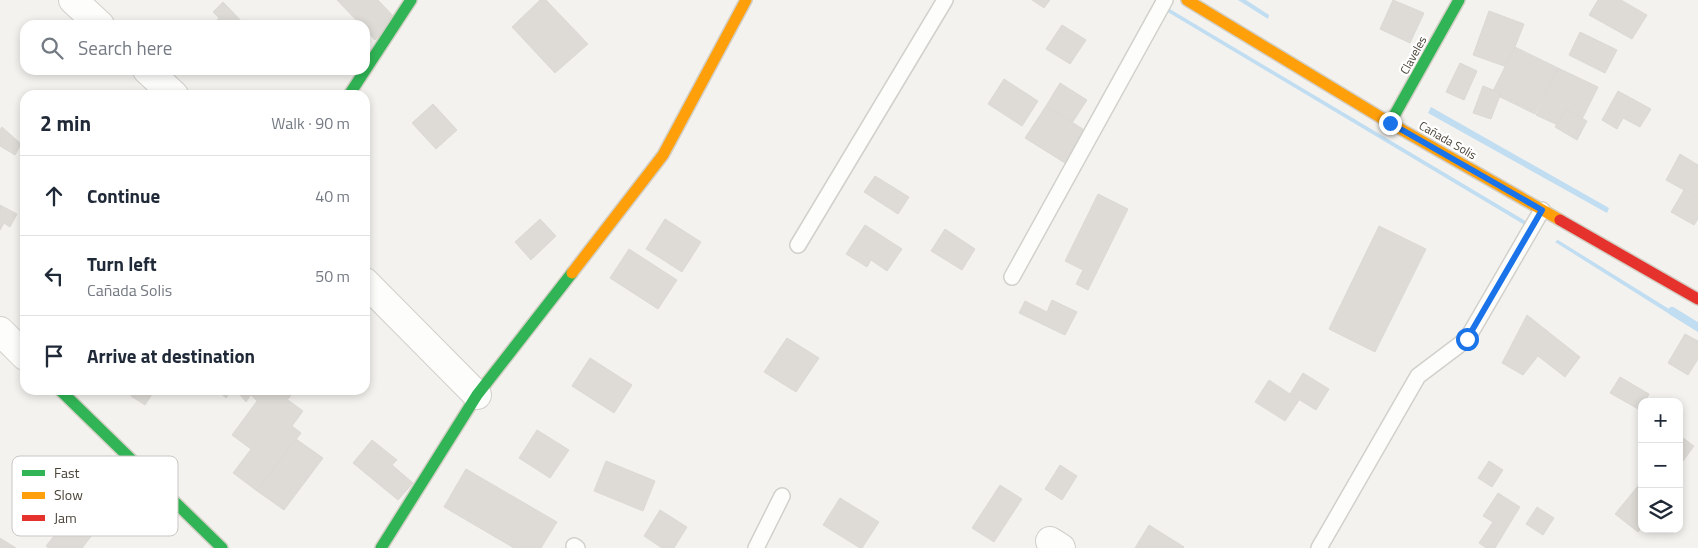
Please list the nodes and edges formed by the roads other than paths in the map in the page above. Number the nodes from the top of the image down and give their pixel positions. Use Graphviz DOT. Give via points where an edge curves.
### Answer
graph roads {
  1 [pos="73,0"];
  2 [pos="411,0"];
  3 [pos="746,0"];
  4 [pos="945,0"];
  5 [pos="1165,0"];
  6 [pos="1187,0"];
  7 [pos="1459,0"];
  8 [pos="95,20"];
  9 [pos="370,63"];
  10 [pos="152,75"];
  11 [pos="362,75"];
  12 [pos="169,90"];
  13 [pos="352,90"];
  14 [pos="1390,123"];
  15 [pos="1542,210"];
  16 [pos="798,245"];
  17 [pos="1012,277"];
  18 [pos="370,287"];
  19 [pos="1698,299"];
  20 [pos="0,331"];
  21 [pos="20,351"];
  22 [pos="65,395"];
  23 [pos="477,395"];
  24 [pos="128,456"];
  25 [pos="782,496"];
  26 [pos="178,505"];
  27 [pos="222,548"];
  28 [pos="381,548"];
  29 [pos="756,548"];
  30 [pos="1319,548"];
  1 -- 8 [label="street"];
  2 -- 9 [label="street"];
  3 -- 23 [label="street" via="663,155"];
  4 -- 16 [label="lane"];
  5 -- 17 [label="lane"];
  6 -- 14 [label="street, Cañada Solis"];
  7 -- 14 [label="street, Claveles"];
  10 -- 12 [label="street"];
  11 -- 13 [label="street"];
  14 -- 15 [label="street, Cañada Solis"];
  15 -- 19 [label="street, Cañada Solis"];
  15 -- 30 [label="lane" via="1467,339 1418,376"];
  18 -- 23 [label="street"];
  20 -- 21 [label="street"];
  22 -- 24 [label="street"];
  23 -- 28 [label="street"];
  25 -- 29 [label="lane"];
  26 -- 27 [label="street"];
}
